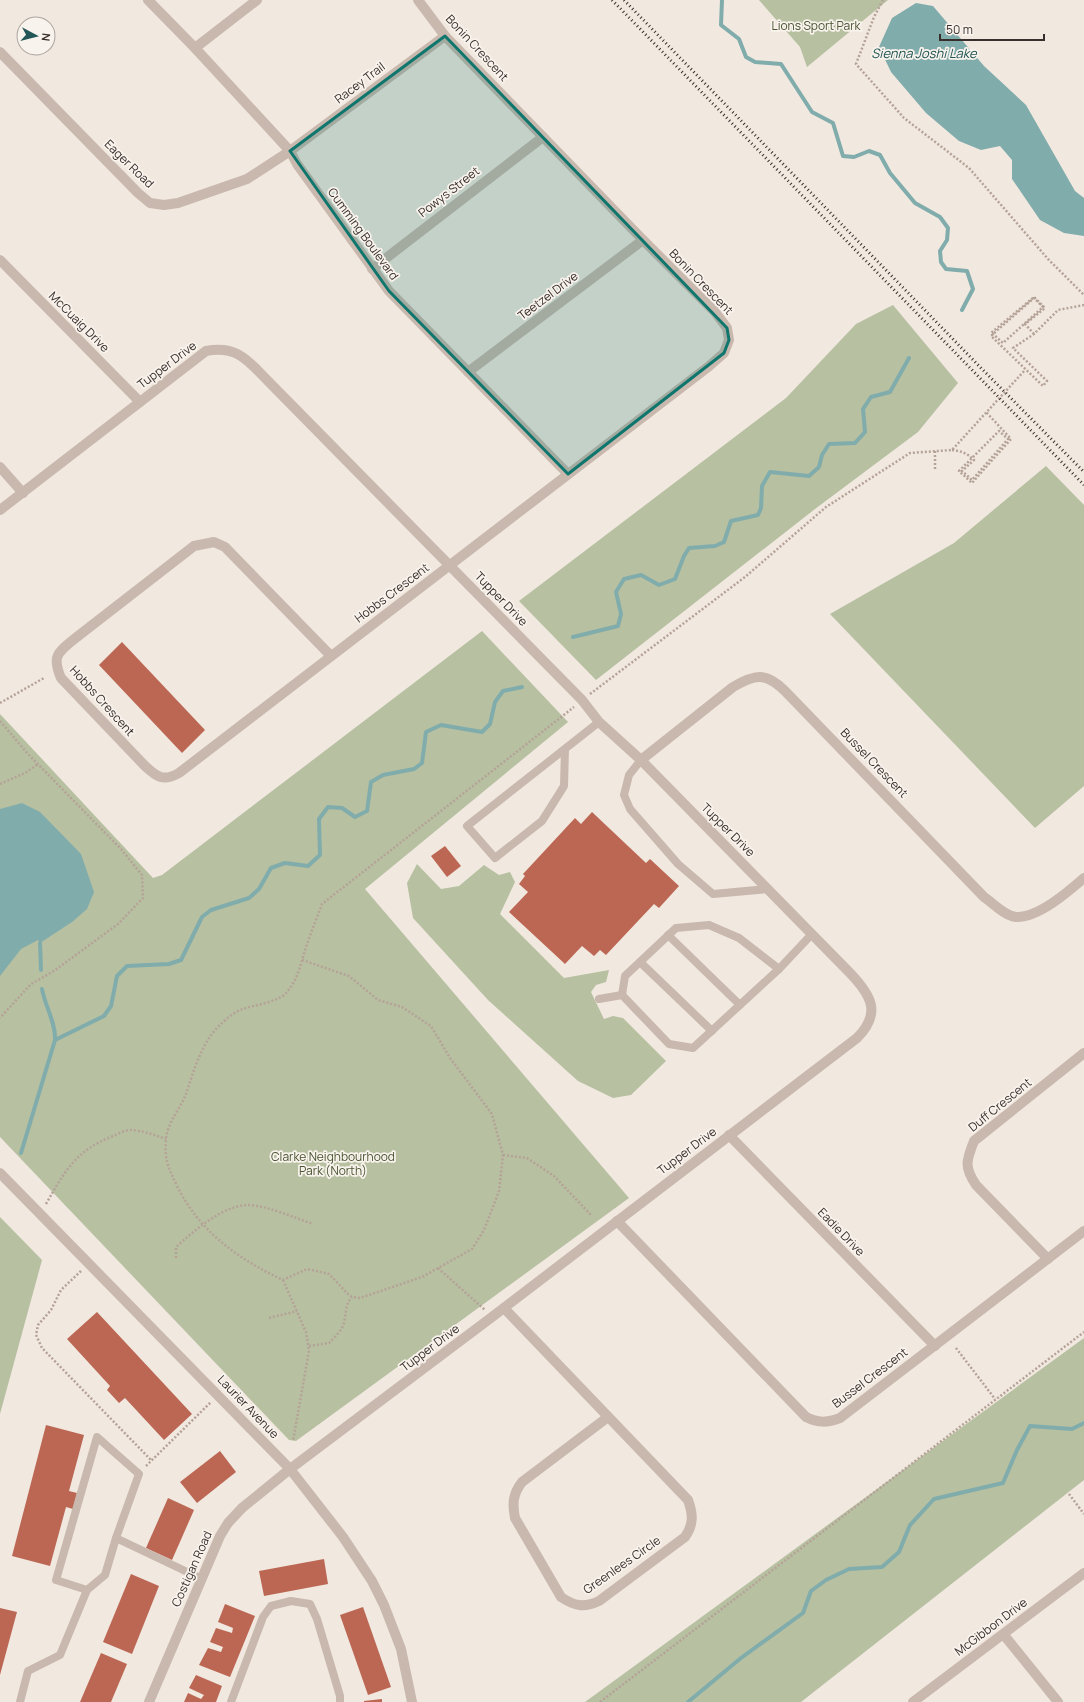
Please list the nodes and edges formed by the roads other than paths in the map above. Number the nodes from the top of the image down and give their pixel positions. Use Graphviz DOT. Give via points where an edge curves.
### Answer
graph roads {
  1 [pos="148,0"];
  2 [pos="257,0"];
  3 [pos="418,0"];
  4 [pos="445,36"];
  5 [pos="195,48"];
  6 [pos="0,52"];
  7 [pos="543,137"];
  8 [pos="290,151"];
  9 [pos="643,240"];
  10 [pos="0,260"];
  11 [pos="372,269"];
  12 [pos="468,372"];
  13 [pos="140,402"];
  14 [pos="0,467"];
  15 [pos="568,474"];
  16 [pos="23,493"];
  17 [pos="0,510"];
  18 [pos="450,566"];
  19 [pos="331,656"];
  20 [pos="599,722"];
  21 [pos="565,749"];
  22 [pos="641,760"];
  23 [pos="1084,878"];
  24 [pos="768,890"];
  25 [pos="812,934"];
  26 [pos="668,935"];
  27 [pos="640,962"];
  28 [pos="779,969"];
  29 [pos="622,995"];
  30 [pos="599,999"];
  31 [pos="740,1005"];
  32 [pos="712,1031"];
  33 [pos="1084,1054"];
  34 [pos="730,1135"];
  35 [pos="0,1173"];
  36 [pos="616,1221"];
  37 [pos="1084,1231"];
  38 [pos="1048,1259"];
  39 [pos="504,1308"];
  40 [pos="935,1346"];
  41 [pos="608,1416"];
  42 [pos="290,1469"];
  43 [pos="116,1538"];
  44 [pos="1084,1573"];
  45 [pos="202,1579"];
  46 [pos="87,1590"];
  47 [pos="1004,1634"];
  48 [pos="20,1702"];
  49 [pos="150,1702"];
  50 [pos="231,1702"];
  51 [pos="340,1702"];
  52 [pos="412,1702"];
  53 [pos="913,1702"];
  54 [pos="1058,1702"];
  1 -- 5 [label="street, Cumming Boulevard"];
  2 -- 5 [label="street"];
  3 -- 4 [label="street, Bonin Crescent"];
  4 -- 7 [label="street, Bonin Crescent"];
  4 -- 8 [label="street, Racey Trail"];
  5 -- 8 [label="street, Cumming Boulevard"];
  6 -- 8 [label="street, Eager Road" via="150,203 178,203 247,179"];
  7 -- 9 [label="street, Bonin Crescent"];
  7 -- 11 [label="street, Powys Street"];
  8 -- 11 [label="street, Cumming Boulevard"];
  9 -- 12 [label="street, Teetzel Drive"];
  9 -- 15 [label="street, Bonin Crescent" via="715,312 727,328 729,340 724,353 708,367"];
  10 -- 13 [label="street, McCuaig Drive"];
  11 -- 12 [label="street, Cumming Boulevard"];
  12 -- 15 [label="street, Cumming Boulevard"];
  13 -- 16 [label="street, Tupper Drive"];
  13 -- 18 [label="street, Tupper Drive" via="206,351 221,348 235,352 247,360"];
  14 -- 16 [label="street"];
  15 -- 18 [label="street, Bonin Crescent"];
  16 -- 17 [label="street, Tupper Drive"];
  18 -- 19 [label="street, Hobbs Crescent"];
  18 -- 20 [label="street, Tupper Drive" via="582,700"];
  19 -- 19 [label="street, Hobbs Crescent" via="225,547 214,542 194,546 59,651 56,660 61,678 140,761 156,776 169,778"];
  20 -- 21 [label="lane"];
  20 -- 22 [label="street, Tupper Drive"];
  21 -- 21 [label="lane" via="467,826 495,858 542,821 564,786"];
  22 -- 23 [label="street, Bussel Crescent" via="733,687 749,678 763,676 775,681 984,897 1001,909 1015,917 1034,915"];
  22 -- 24 [label="street, Tupper Drive"];
  22 -- 24 [label="lane" via="629,775 624,795 630,809 678,864 713,894"];
  24 -- 25 [label="street, Tupper Drive"];
  25 -- 28 [label="lane"];
  25 -- 34 [label="street, Tupper Drive" via="862,986 869,997 872,1009 870,1020 857,1038"];
  26 -- 27 [label="lane"];
  26 -- 28 [label="lane" via="676,928 709,925 739,938"];
  26 -- 31 [label="lane"];
  27 -- 29 [label="lane" via="625,976"];
  27 -- 32 [label="lane"];
  28 -- 31 [label="lane"];
  29 -- 30 [label="lane"];
  29 -- 32 [label="lane" via="669,1044 693,1048"];
  31 -- 32 [label="lane"];
  33 -- 38 [label="street, Duff Crescent" via="974,1142 967,1156 967,1171 976,1185"];
  34 -- 36 [label="street, Tupper Drive"];
  34 -- 40 [label="street, Eadie Drive"];
  35 -- 42 [label="street, Laurier Avenue"];
  36 -- 39 [label="street, Tupper Drive"];
  36 -- 40 [label="street, Bussel Crescent" via="806,1417 816,1422 830,1422 840,1418"];
  37 -- 38 [label="street, Bussel Crescent"];
  38 -- 40 [label="street, Bussel Crescent"];
  39 -- 41 [label="street, Greenlees Circle"];
  39 -- 42 [label="street, Tupper Drive"];
  41 -- 41 [label="street, Greenlees Circle" via="522,1482 513,1497 515,1518 561,1597 582,1606 599,1601 685,1537 692,1520 693,1512 688,1500"];
  42 -- 45 [label="street, Costigan Road" via="242,1508 228,1523"];
  42 -- 52 [label="street, Laurier Avenue" via="343,1537 372,1581 401,1649"];
  43 -- 45 [label="lane"];
  43 -- 46 [label="lane" via="105,1575"];
  43 -- 46 [label="lane" via="139,1474 96,1437 56,1580"];
  44 -- 47 [label="street, McGibbon Drive"];
  45 -- 49 [label="street, Costigan Road"];
  46 -- 48 [label="lane" via="60,1655 28,1671"];
  47 -- 53 [label="street, McGibbon Drive"];
  47 -- 54 [label="street"];
  50 -- 51 [label="lane" via="263,1617 271,1606 291,1601 310,1604 317,1619"];
}
